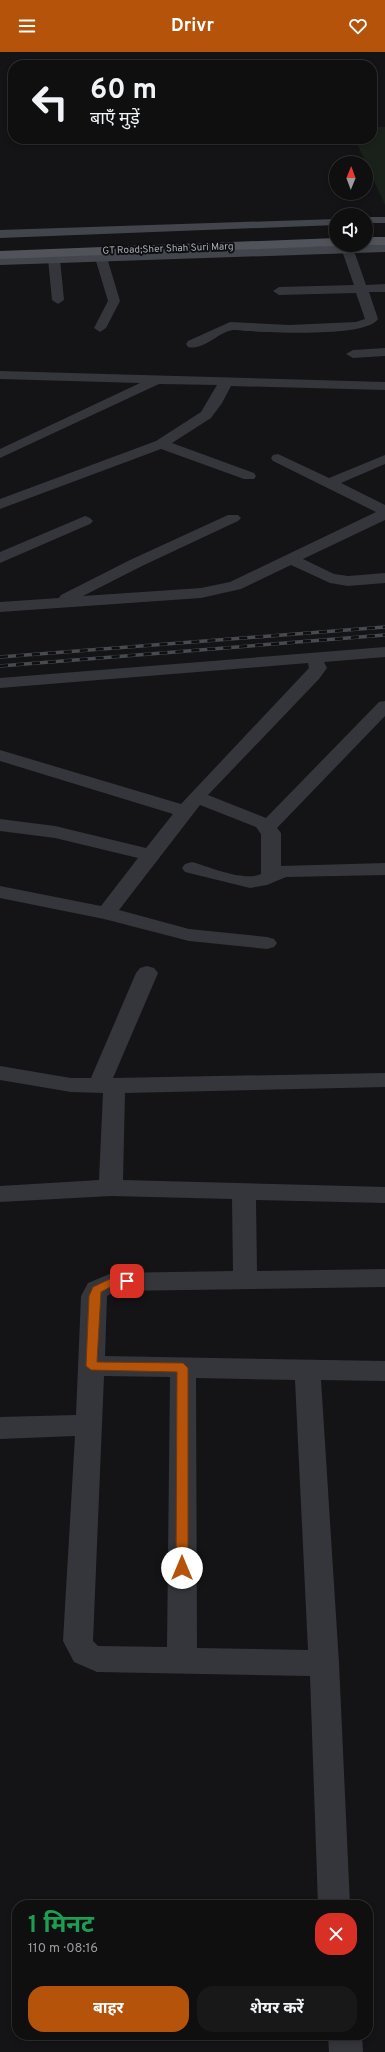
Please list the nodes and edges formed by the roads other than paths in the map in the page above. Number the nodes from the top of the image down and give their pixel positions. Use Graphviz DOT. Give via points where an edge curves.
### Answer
graph roads {
  1 [pos="373,220"];
  2 [pos="385,220"];
  3 [pos="329,222"];
  4 [pos="385,229"];
  5 [pos="373,230"];
  6 [pos="329,231"];
  7 [pos="0,234"];
  8 [pos="385,240"];
  9 [pos="373,241"];
  10 [pos="0,242"];
  11 [pos="329,242"];
  12 [pos="329,248"];
  13 [pos="373,248"];
  14 [pos="385,248"];
  15 [pos="349,252"];
  16 [pos="101,254"];
  17 [pos="0,255"];
  18 [pos="54,259"];
  19 [pos="0,261"];
  20 [pos="385,288"];
  21 [pos="360,289"];
  22 [pos="279,291"];
  23 [pos="58,300"];
  24 [pos="100,328"];
  25 [pos="193,344"];
  26 [pos="385,352"];
  27 [pos="353,354"];
  28 [pos="0,375"];
  29 [pos="157,380"];
  30 [pos="226,382"];
  31 [pos="385,386"];
  32 [pos="161,444"];
  33 [pos="0,454"];
  34 [pos="278,458"];
  35 [pos="385,459"];
  36 [pos="249,476"];
  37 [pos="329,483"];
  38 [pos="0,504"];
  39 [pos="385,513"];
  40 [pos="233,518"];
  41 [pos="85,521"];
  42 [pos="0,558"];
  43 [pos="290,559"];
  44 [pos="385,578"];
  45 [pos="60,602"];
  46 [pos="0,607"];
  47 [pos="385,652"];
  48 [pos="314,658"];
  49 [pos="0,683"];
  50 [pos="385,706"];
  51 [pos="0,756"];
  52 [pos="190,804"];
  53 [pos="0,825"];
  54 [pos="268,827"];
  55 [pos="149,855"];
  56 [pos="192,868"];
  57 [pos="385,870"];
  58 [pos="271,876"];
  59 [pos="0,892"];
  60 [pos="106,913"];
  61 [pos="267,943"];
  62 [pos="148,973"];
  63 [pos="0,1073"];
  64 [pos="385,1080"];
  65 [pos="106,1086"];
  66 [pos="112,1188"];
  67 [pos="244,1192"];
  68 [pos="0,1194"];
  69 [pos="385,1195"];
  70 [pos="385,1278"];
  71 [pos="245,1280"];
  72 [pos="91,1366"];
  73 [pos="183,1368"];
  74 [pos="307,1369"];
  75 [pos="385,1371"];
  76 [pos="89,1426"];
  77 [pos="0,1428"];
  78 [pos="182,1660"];
  79 [pos="324,1663"];
  80 [pos="334,1900"];
  81 [pos="345,2040"];
  82 [pos="346,2052"];
  1 -- 2 [label="main road"];
  3 -- 7 [label="main road"];
  4 -- 5 [label="main road"];
  6 -- 10 [label="main road, GT Road;Sher Shah Suri Marg"];
  8 -- 9 [label="main road"];
  11 -- 16 [label="main road, GT Road;Sher Shah Suri Marg"];
  12 -- 16 [label="main road"];
  13 -- 14 [label="main road"];
  15 -- 21 [label="street"];
  16 -- 17 [label="main road, GT Road;Sher Shah Suri Marg"];
  16 -- 18 [label="main road"];
  16 -- 24 [label="street" via="114,301"];
  18 -- 19 [label="main road"];
  18 -- 23 [label="street"];
  20 -- 21 [label="street"];
  21 -- 22 [label="street"];
  21 -- 25 [label="street" via="372,319 368,324 289,330 230,326"];
  26 -- 27 [label="street"];
  28 -- 29 [label="street"];
  29 -- 30 [label="street"];
  29 -- 33 [label="street"];
  30 -- 31 [label="street"];
  30 -- 32 [label="street" via="206,415"];
  32 -- 36 [label="street"];
  32 -- 38 [label="street"];
  34 -- 37 [label="street"];
  35 -- 37 [label="street"];
  37 -- 39 [label="street"];
  39 -- 43 [label="street"];
  40 -- 45 [label="street"];
  41 -- 42 [label="street"];
  43 -- 44 [label="street" via="330,578 348,581"];
  43 -- 45 [label="street" via="252,579 223,589 201,593"];
  45 -- 46 [label="street"];
  47 -- 48 [label="street"];
  48 -- 49 [label="street"];
  48 -- 52 [label="street" via="318,668 313,675"];
  50 -- 54 [label="street"];
  51 -- 52 [label="street"];
  52 -- 54 [label="street" via="263,823"];
  52 -- 55 [label="street"];
  53 -- 55 [label="street" via="55,832"];
  54 -- 58 [label="street" via="271,833"];
  55 -- 60 [label="street"];
  56 -- 58 [label="street" via="251,882 262,881"];
  57 -- 58 [label="street" via="285,871"];
  59 -- 60 [label="street"];
  60 -- 61 [label="street" via="189,935"];
  62 -- 65 [label="street"];
  63 -- 65 [label="street" via="71,1085"];
  64 -- 65 [label="street"];
  65 -- 66 [label="street"];
  66 -- 67 [label="street"];
  66 -- 68 [label="street"];
  67 -- 69 [label="street"];
  67 -- 71 [label="street"];
  70 -- 71 [label="street"];
  71 -- 72 [label="street" via="112,1282 103,1285 94,1296"];
  72 -- 73 [label="street"];
  72 -- 76 [label="street"];
  73 -- 74 [label="street"];
  73 -- 78 [label="street"];
  74 -- 75 [label="street"];
  74 -- 79 [label="street"];
  76 -- 77 [label="street"];
  76 -- 78 [label="street" via="78,1641 80,1650 97,1659"];
  78 -- 79 [label="street"];
  79 -- 80 [label="street"];
  81 -- 82 [label="street"];
}
